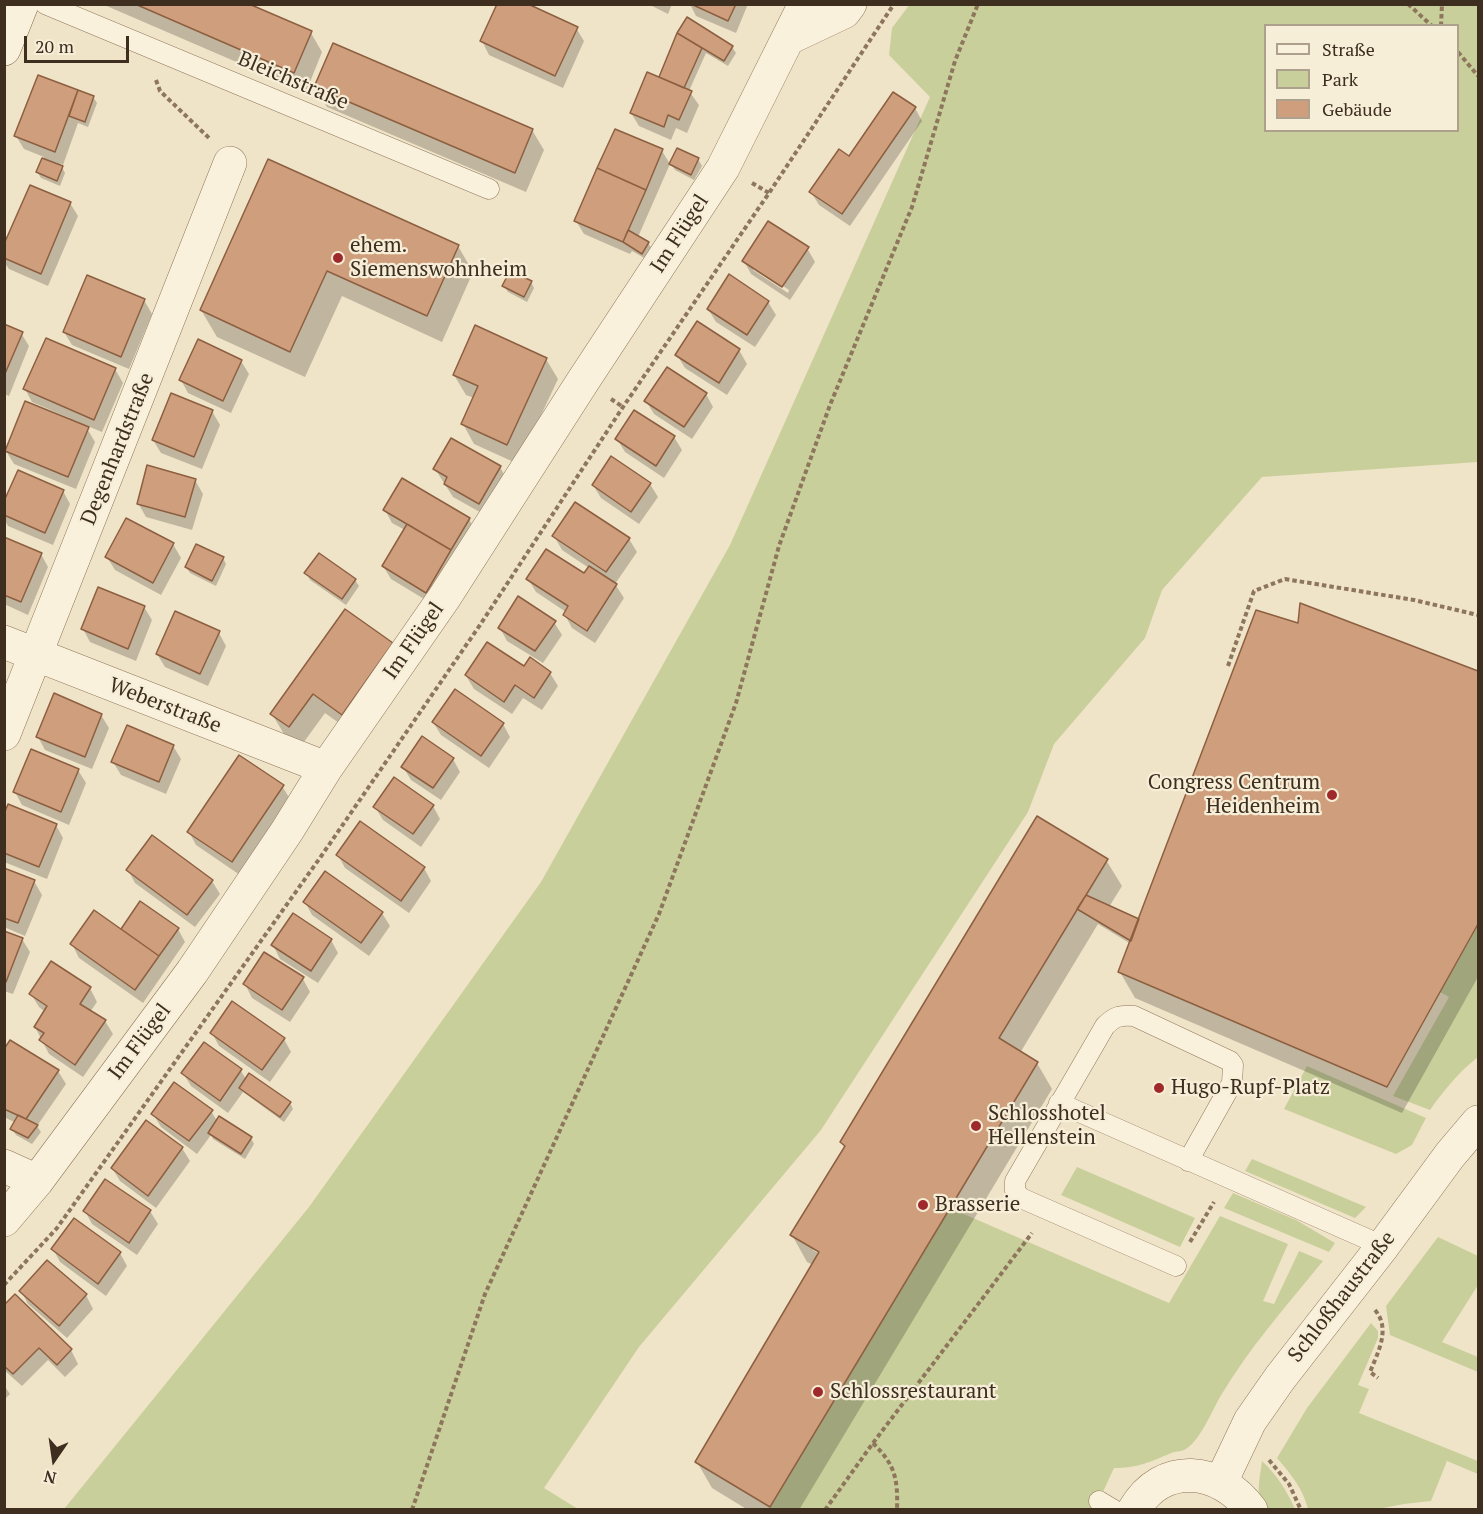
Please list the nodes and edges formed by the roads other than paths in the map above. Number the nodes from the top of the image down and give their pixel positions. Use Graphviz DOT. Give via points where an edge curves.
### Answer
graph roads {
  1 [pos="22,4"];
  2 [pos="45,4"];
  3 [pos="805,4"];
  4 [pos="850,4"];
  5 [pos="789,38"];
  6 [pos="4,49"];
  7 [pos="230,164"];
  8 [pos="489,189"];
  9 [pos="4,642"];
  10 [pos="36,655"];
  11 [pos="4,734"];
  12 [pos="326,768"];
  13 [pos="1059,1103"];
  14 [pos="1479,1122"];
  15 [pos="1188,1161"];
  16 [pos="4,1166"];
  17 [pos="37,1181"];
  18 [pos="4,1220"];
  19 [pos="1383,1246"];
  20 [pos="1176,1266"];
  21 [pos="1221,1482"];
  22 [pos="1134,1509"];
  23 [pos="1251,1509"];
  1 -- 6 [label="street"];
  2 -- 8 [label="lane, Bleichstraße"];
  3 -- 5 [label="street, Im Flügel"];
  4 -- 5 [label="street" via="844,12"];
  5 -- 12 [label="street, Im Flügel" via="723,168 444,598"];
  7 -- 10 [label="street, Degenhardstraße"];
  9 -- 10 [label="street, Weberstraße"];
  10 -- 11 [label="street, Degenhardstraße"];
  10 -- 12 [label="street, Weberstraße"];
  12 -- 17 [label="street, Im Flügel" via="192,972"];
  13 -- 15 [label="lane"];
  13 -- 15 [label="lane" via="1105,1026 1114,1017 1134,1016 1233,1065 1232,1083"];
  13 -- 20 [label="lane" via="1015,1181 1015,1191 1021,1198"];
  14 -- 19 [label="street, Schloßhaustraße"];
  15 -- 19 [label="lane"];
  16 -- 17 [label="street"];
  17 -- 18 [label="street, Im Flügel"];
  19 -- 21 [label="street, Schloßhaustraße" via="1280,1378 1240,1440"];
  21 -- 22 [label="street" via="1199,1476 1174,1478 1152,1488"];
  21 -- 23 [label="street"];
}
